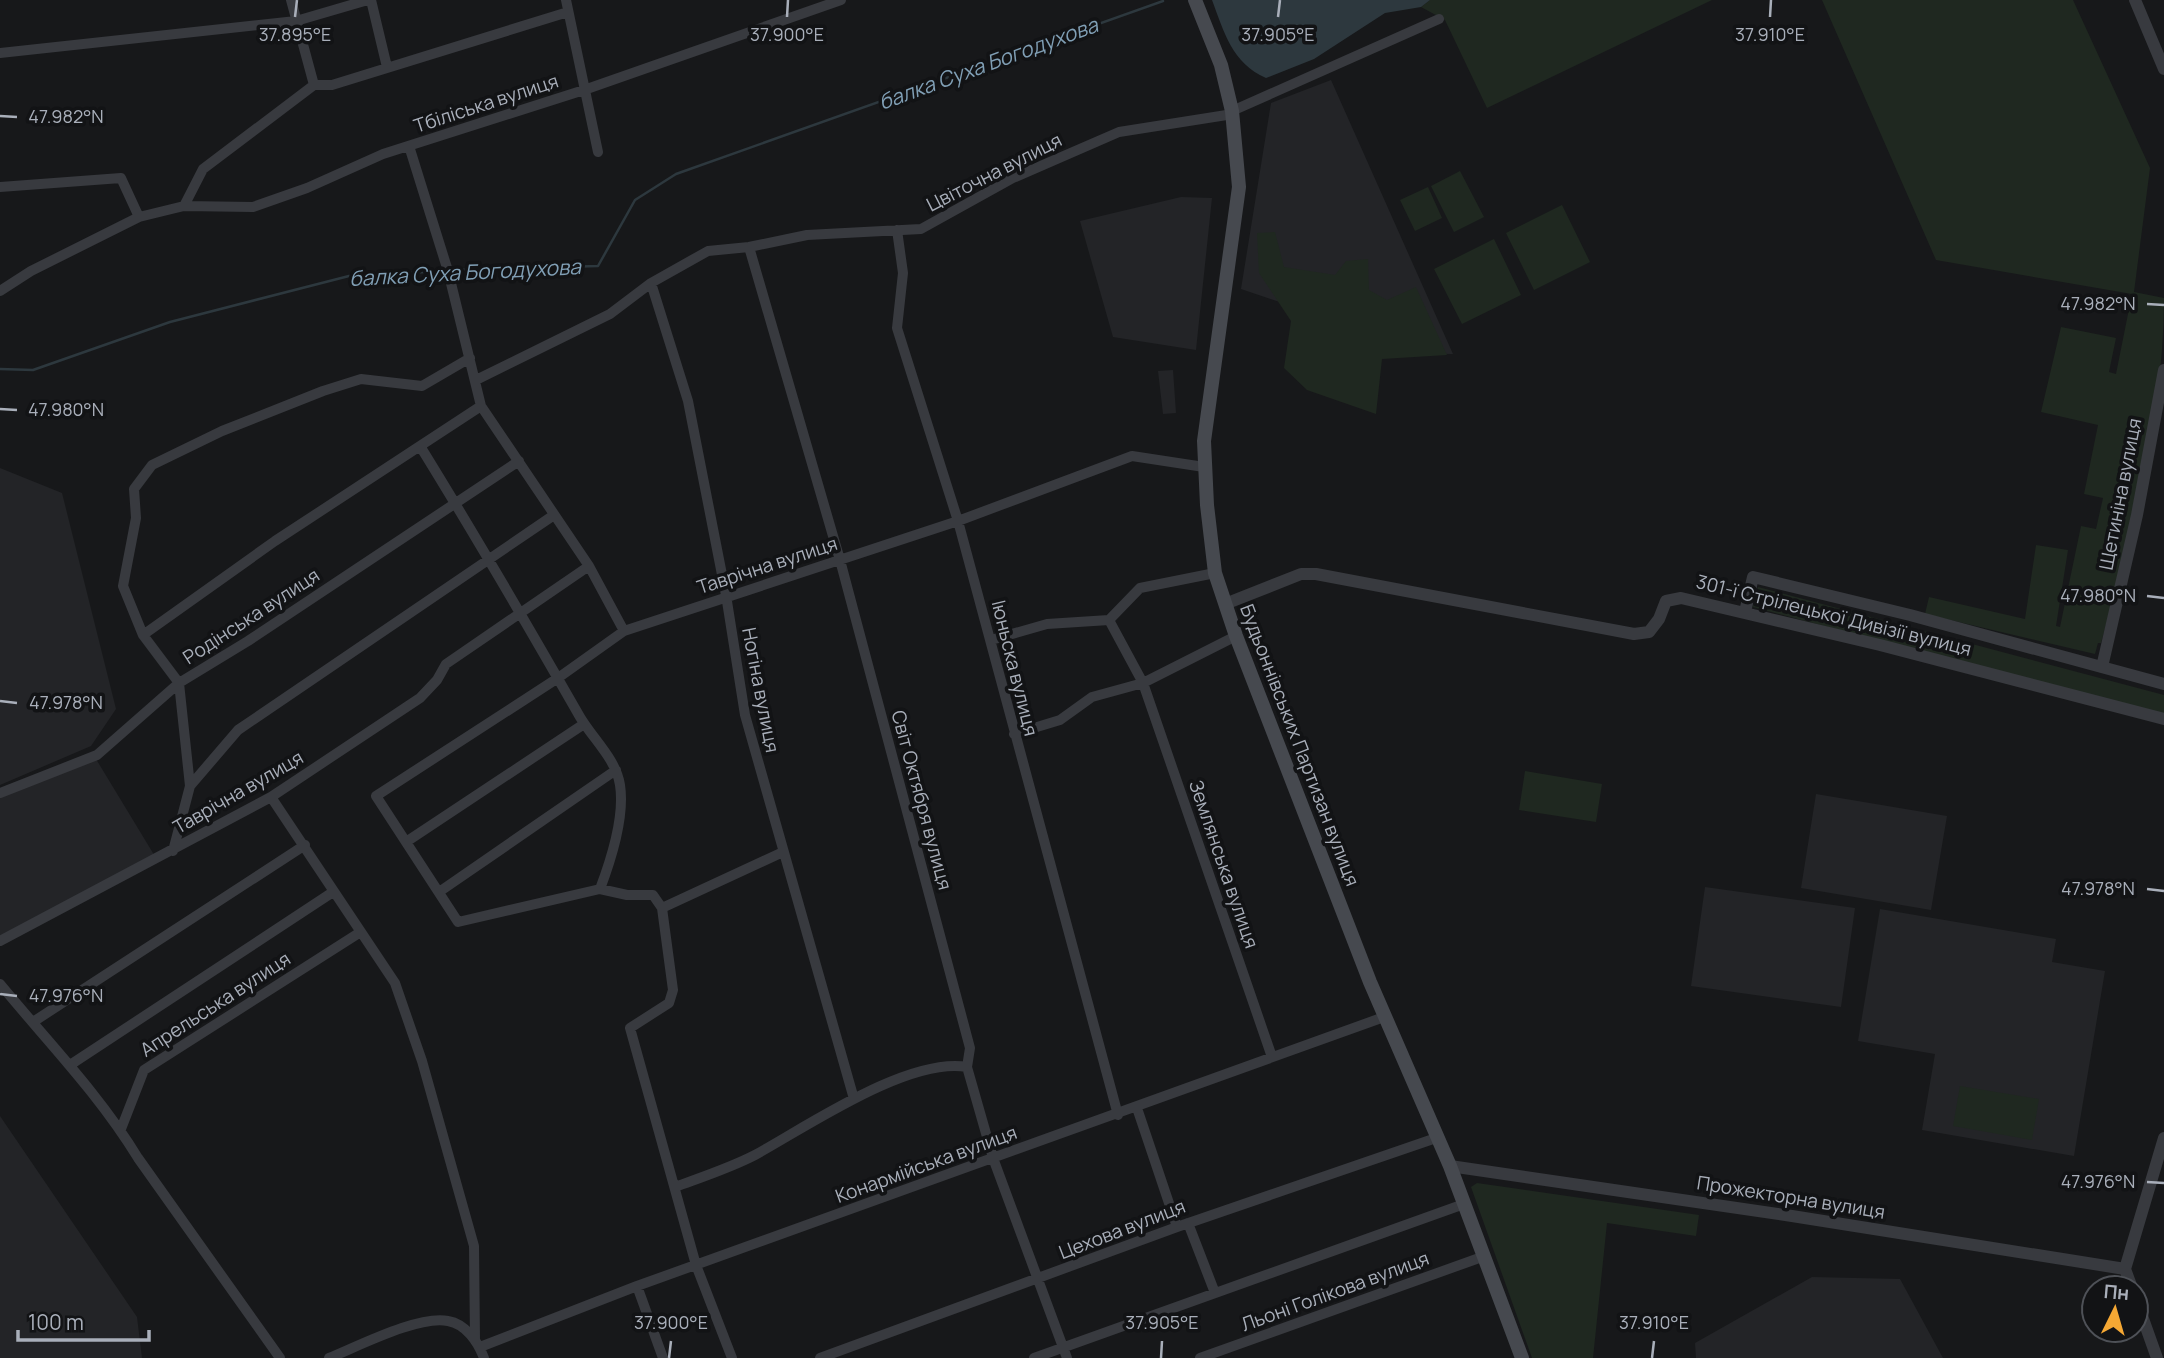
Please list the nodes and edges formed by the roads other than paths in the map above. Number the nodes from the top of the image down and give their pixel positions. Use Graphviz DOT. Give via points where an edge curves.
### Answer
graph roads {
  1 [pos="290,0"];
  2 [pos="370,0"];
  3 [pos="566,0"];
  4 [pos="841,0"];
  5 [pos="1195,0"];
  6 [pos="2135,0"];
  7 [pos="568,12"];
  8 [pos="1439,19"];
  9 [pos="296,21"];
  10 [pos="0,53"];
  11 [pos="387,67"];
  12 [pos="2164,69"];
  13 [pos="314,85"];
  14 [pos="583,90"];
  15 [pos="1233,112"];
  16 [pos="409,146"];
  17 [pos="598,152"];
  18 [pos="0,187"];
  19 [pos="184,206"];
  20 [pos="139,217"];
  21 [pos="897,230"];
  22 [pos="749,247"];
  23 [pos="651,283"];
  24 [pos="0,290"];
  25 [pos="470,358"];
  26 [pos="2164,370"];
  27 [pos="476,380"];
  28 [pos="481,407"];
  29 [pos="420,446"];
  30 [pos="519,461"];
  31 [pos="1204,467"];
  32 [pos="455,503"];
  33 [pos="554,515"];
  34 [pos="958,521"];
  35 [pos="491,558"];
  36 [pos="840,560"];
  37 [pos="589,566"];
  38 [pos="1215,573"];
  39 [pos="726,595"];
  40 [pos="1226,604"];
  41 [pos="521,612"];
  42 [pos="1745,612"];
  43 [pos="1109,620"];
  44 [pos="624,631"];
  45 [pos="143,635"];
  46 [pos="1236,636"];
  47 [pos="991,640"];
  48 [pos="2102,667"];
  49 [pos="558,678"];
  50 [pos="179,683"];
  51 [pos="1143,683"];
  52 [pos="2164,684"];
  53 [pos="2164,719"];
  54 [pos="584,724"];
  55 [pos="1014,734"];
  56 [pos="616,770"];
  57 [pos="190,786"];
  58 [pos="0,793"];
  59 [pos="271,797"];
  60 [pos="407,842"];
  61 [pos="305,845"];
  62 [pos="173,850"];
  63 [pos="783,852"];
  64 [pos="600,889"];
  65 [pos="333,892"];
  66 [pos="439,892"];
  67 [pos="662,908"];
  68 [pos="359,933"];
  69 [pos="0,941"];
  70 [pos="0,984"];
  71 [pos="1384,1017"];
  72 [pos="33,1022"];
  73 [pos="1272,1057"];
  74 [pos="70,1065"];
  75 [pos="967,1067"];
  76 [pos="854,1099"];
  77 [pos="1137,1108"];
  78 [pos="1118,1115"];
  79 [pos="121,1129"];
  80 [pos="1438,1137"];
  81 [pos="2164,1138"];
  82 [pos="993,1158"];
  83 [pos="1450,1166"];
  84 [pos="675,1187"];
  85 [pos="1464,1204"];
  86 [pos="1182,1225"];
  87 [pos="1482,1257"];
  88 [pos="696,1265"];
  89 [pos="2125,1269"];
  90 [pos="2127,1274"];
  91 [pos="1036,1281"];
  92 [pos="637,1286"];
  93 [pos="1215,1293"];
  94 [pos="2150,1338"];
  95 [pos="477,1343"];
  96 [pos="1234,1346"];
  97 [pos="1064,1353"];
  98 [pos="280,1358"];
  99 [pos="329,1358"];
  100 [pos="484,1358"];
  101 [pos="663,1358"];
  102 [pos="733,1358"];
  103 [pos="820,1358"];
  104 [pos="1034,1358"];
  105 [pos="1200,1358"];
  106 [pos="1238,1358"];
  107 [pos="1522,1358"];
  108 [pos="2157,1358"];
  1 -- 9 [label="street"];
  2 -- 9 [label="street"];
  2 -- 11 [label="street"];
  3 -- 7 [label="street"];
  4 -- 14 [label="street, Тбіліська вулиця"];
  5 -- 15 [label="main road, Будьоннівських Партизан вулиця"];
  6 -- 12 [label="street"];
  7 -- 11 [label="street"];
  7 -- 14 [label="street"];
  8 -- 15 [label="street, Цвiточна вулиця"];
  9 -- 10 [label="street"];
  9 -- 13 [label="street"];
  11 -- 13 [label="street" via="332,85"];
  13 -- 19 [label="street" via="203,169"];
  14 -- 16 [label="street, Тбіліська вулиця"];
  14 -- 17 [label="street"];
  15 -- 21 [label="street, Цвiточна вулиця" via="1119,132 1013,178 920,229"];
  15 -- 31 [label="main road, Будьоннівських Партизан вулиця" via="1239,187 1207,413"];
  16 -- 19 [label="street, Тбіліська вулиця" via="253,207"];
  16 -- 25 [label="street"];
  18 -- 20 [label="street" via="121,178"];
  19 -- 20 [label="street, Тбіліська вулиця"];
  20 -- 24 [label="street, Тбіліська вулиця"];
  21 -- 22 [label="street, Цвiточна вулиця" via="807,235"];
  21 -- 34 [label="street, Iюньска вулиця" via="904,273 897,328"];
  22 -- 23 [label="street, Цвiточна вулиця" via="708,251"];
  22 -- 36 [label="street, Світ Октября вулиця"];
  23 -- 27 [label="street, Цвiточна вулиця" via="610,314"];
  23 -- 39 [label="street, Ногіна вулиця" via="688,401"];
  25 -- 27 [label="street"];
  25 -- 45 [label="street" via="422,386 361,379 323,391 152,465 134,489 136,517 123,586"];
  26 -- 48 [label="street, Щетиніна вулиця"];
  27 -- 28 [label="street"];
  28 -- 29 [label="street"];
  28 -- 30 [label="street"];
  29 -- 32 [label="street"];
  29 -- 45 [label="street"];
  30 -- 32 [label="street, Родінська вулиця"];
  30 -- 33 [label="street"];
  31 -- 34 [label="street, Таврічна вулиця" via="1132,456"];
  31 -- 38 [label="main road, Будьоннівських Партизан вулиця"];
  32 -- 35 [label="street"];
  32 -- 50 [label="street, Родінська вулиця"];
  33 -- 35 [label="street, Таврічна вулиця"];
  33 -- 37 [label="street"];
  34 -- 36 [label="street, Таврічна вулиця"];
  34 -- 47 [label="street, Iюньска вулиця"];
  35 -- 41 [label="street"];
  35 -- 57 [label="street, Таврічна вулиця" via="238,730"];
  36 -- 39 [label="street, Таврічна вулиця"];
  36 -- 75 [label="street, Світ Октября вулиця" via="970,1048"];
  37 -- 41 [label="street, Таврічна вулиця"];
  37 -- 44 [label="street"];
  38 -- 40 [label="main road, Будьоннівських Партизан вулиця"];
  38 -- 43 [label="street" via="1139,589"];
  39 -- 44 [label="street, Таврічна вулиця"];
  39 -- 63 [label="street, Ногіна вулиця" via="745,715"];
  40 -- 42 [label="street, 301-ї Стрілецької Дивізії вулиця" via="1301,574 1315,574 1634,634 1649,632 1672,598"];
  40 -- 46 [label="main road, Будьоннівських Партизан вулиця"];
  41 -- 49 [label="street"];
  41 -- 59 [label="street, Таврічна вулиця" via="446,664 420,698"];
  42 -- 48 [label="street, 301-ї Стрілецької Дивізії вулиця" via="1753,578"];
  42 -- 53 [label="street, 301-ї Стрілецької Дивізії вулиця"];
  43 -- 47 [label="street" via="1047,624"];
  43 -- 51 [label="street, Землянська вулиця"];
  44 -- 49 [label="street, Таврічна вулиця"];
  45 -- 50 [label="street"];
  46 -- 51 [label="street"];
  46 -- 71 [label="main road, Будьоннівських Партизан вулиця"];
  47 -- 55 [label="street, Iюньска вулиця"];
  48 -- 52 [label="street, 301-ї Стрілецької Дивізії вулиця"];
  49 -- 54 [label="street"];
  49 -- 60 [label="street, Таврічна вулиця" via="376,796"];
  50 -- 57 [label="street"];
  50 -- 58 [label="street, Родінська вулиця" via="97,755"];
  51 -- 55 [label="street" via="1092,697 1060,720"];
  51 -- 73 [label="street, Землянська вулиця"];
  54 -- 56 [label="street"];
  54 -- 60 [label="street"];
  55 -- 78 [label="street, Iюньска вулиця"];
  56 -- 64 [label="street" via="621,788 618,818"];
  56 -- 66 [label="street"];
  57 -- 62 [label="street, Таврічна вулиця"];
  59 -- 61 [label="street"];
  59 -- 62 [label="street, Таврічна вулиця"];
  60 -- 66 [label="street"];
  61 -- 65 [label="street"];
  61 -- 72 [label="street"];
  62 -- 69 [label="street, Таврічна вулиця"];
  63 -- 67 [label="street"];
  63 -- 76 [label="street, Ногіна вулиця"];
  64 -- 66 [label="street" via="458,922"];
  64 -- 67 [label="street" via="653,895"];
  65 -- 68 [label="street"];
  65 -- 74 [label="street, Апрельська вулиця"];
  67 -- 84 [label="street" via="673,990 669,1003 631,1028"];
  68 -- 79 [label="street, Апрельська вулиця" via="144,1070"];
  68 -- 95 [label="street" via="395,983 456,1175 474,1246"];
  70 -- 72 [label="street"];
  71 -- 73 [label="street, Конармійська вулиця"];
  71 -- 80 [label="main road, Будьоннівських Партизан вулиця"];
  72 -- 74 [label="street"];
  73 -- 77 [label="street, Конармійська вулиця"];
  74 -- 79 [label="street"];
  75 -- 76 [label="street" via="935,1066"];
  75 -- 82 [label="street, Світ Октября вулиця"];
  76 -- 84 [label="street" via="752,1156"];
  77 -- 78 [label="street, Конармійська вулиця"];
  77 -- 86 [label="street"];
  78 -- 82 [label="street, Конармійська вулиця"];
  79 -- 98 [label="street"];
  80 -- 83 [label="main road, Будьоннівських Партизан вулиця"];
  80 -- 86 [label="street, Цехова вулиця"];
  81 -- 89 [label="street"];
  82 -- 88 [label="street, Конармійська вулиця"];
  82 -- 91 [label="street, Світ Октября вулиця"];
  83 -- 85 [label="main road, Будьоннівських Партизан вулиця"];
  83 -- 89 [label="street, Прожекторна вулиця"];
  84 -- 88 [label="street"];
  85 -- 87 [label="main road, Будьоннівських Партизан вулиця"];
  85 -- 93 [label="street"];
  86 -- 91 [label="street, Цехова вулиця"];
  86 -- 93 [label="street"];
  87 -- 96 [label="street, Льоні Голікова вулиця"];
  87 -- 107 [label="main road, Будьоннівських Партизан вулиця" via="1488,1262"];
  88 -- 92 [label="street, Конармійська вулиця"];
  88 -- 102 [label="street"];
  89 -- 90 [label="street"];
  91 -- 97 [label="street, Світ Октября вулиця"];
  91 -- 103 [label="street, Цехова вулиця"];
  92 -- 95 [label="street, Конармійська вулиця"];
  92 -- 101 [label="street"];
  93 -- 97 [label="street"];
  94 -- 108 [label="street"];
  95 -- 99 [label="street" via="451,1321 441,1320 411,1326"];
  95 -- 100 [label="street"];
  96 -- 105 [label="street, Льоні Голікова вулиця"];
  96 -- 106 [label="street"];
  97 -- 104 [label="street"];
}
